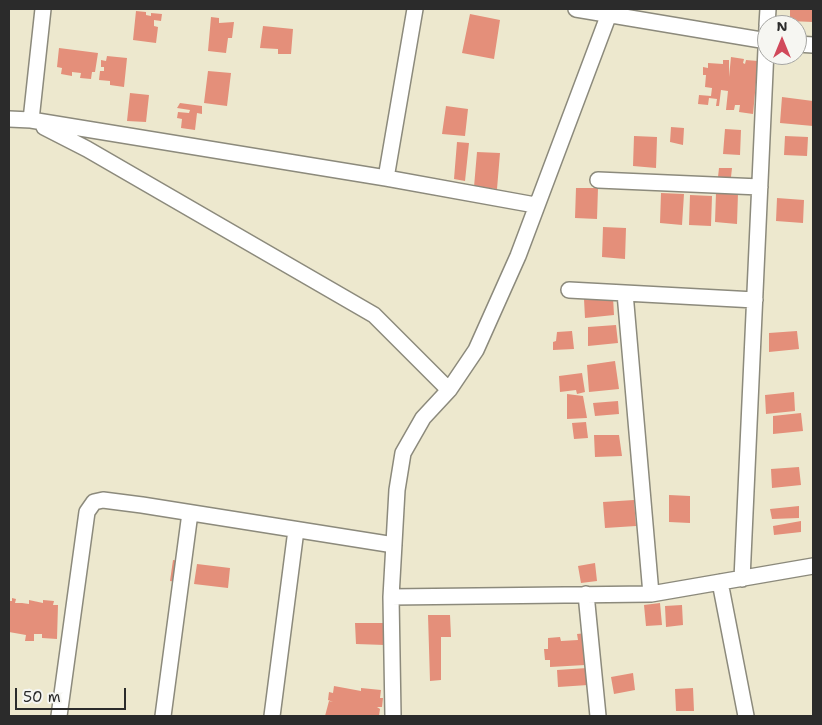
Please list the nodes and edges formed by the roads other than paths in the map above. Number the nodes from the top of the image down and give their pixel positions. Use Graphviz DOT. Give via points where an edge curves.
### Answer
graph roads {
  1 [pos="43,9"];
  2 [pos="415,9"];
  3 [pos="576,9"];
  4 [pos="609,14"];
  5 [pos="757,39"];
  6 [pos="766,65"];
  7 [pos="9,119"];
  8 [pos="31,120"];
  9 [pos="386,178"];
  10 [pos="598,180"];
  11 [pos="760,187"];
  12 [pos="536,205"];
  13 [pos="569,290"];
  14 [pos="625,293"];
  15 [pos="754,300"];
  16 [pos="449,390"];
  17 [pos="190,513"];
  18 [pos="296,530"];
  19 [pos="394,545"];
  20 [pos="813,566"];
  21 [pos="742,578"];
  22 [pos="720,582"];
  23 [pos="586,594"];
  24 [pos="651,594"];
  25 [pos="391,597"];
  26 [pos="59,716"];
  27 [pos="163,716"];
  28 [pos="272,716"];
  29 [pos="393,716"];
  30 [pos="598,716"];
  31 [pos="746,716"];
  1 -- 8 [label="street"];
  2 -- 9 [label="street"];
  3 -- 4 [label="street"];
  4 -- 5 [label="street"];
  4 -- 12 [label="street"];
  6 -- 11 [label="street"];
  7 -- 8 [label="street"];
  8 -- 9 [label="street"];
  8 -- 16 [label="street" via="374,315"];
  9 -- 12 [label="street"];
  10 -- 11 [label="street"];
  11 -- 15 [label="street"];
  12 -- 16 [label="street" via="518,256 476,350"];
  13 -- 14 [label="street"];
  14 -- 15 [label="street"];
  14 -- 24 [label="street"];
  15 -- 21 [label="street"];
  16 -- 19 [label="street" via="424,418 403,453"];
  17 -- 18 [label="street"];
  17 -- 26 [label="street" via="103,500 94,502 87,512"];
  17 -- 27 [label="street"];
  18 -- 19 [label="street"];
  18 -- 28 [label="street"];
  19 -- 25 [label="street"];
  20 -- 21 [label="street"];
  21 -- 22 [label="street"];
  22 -- 24 [label="street"];
  22 -- 31 [label="street"];
  23 -- 24 [label="street"];
  23 -- 25 [label="street"];
  23 -- 30 [label="street"];
  25 -- 29 [label="street"];
}
